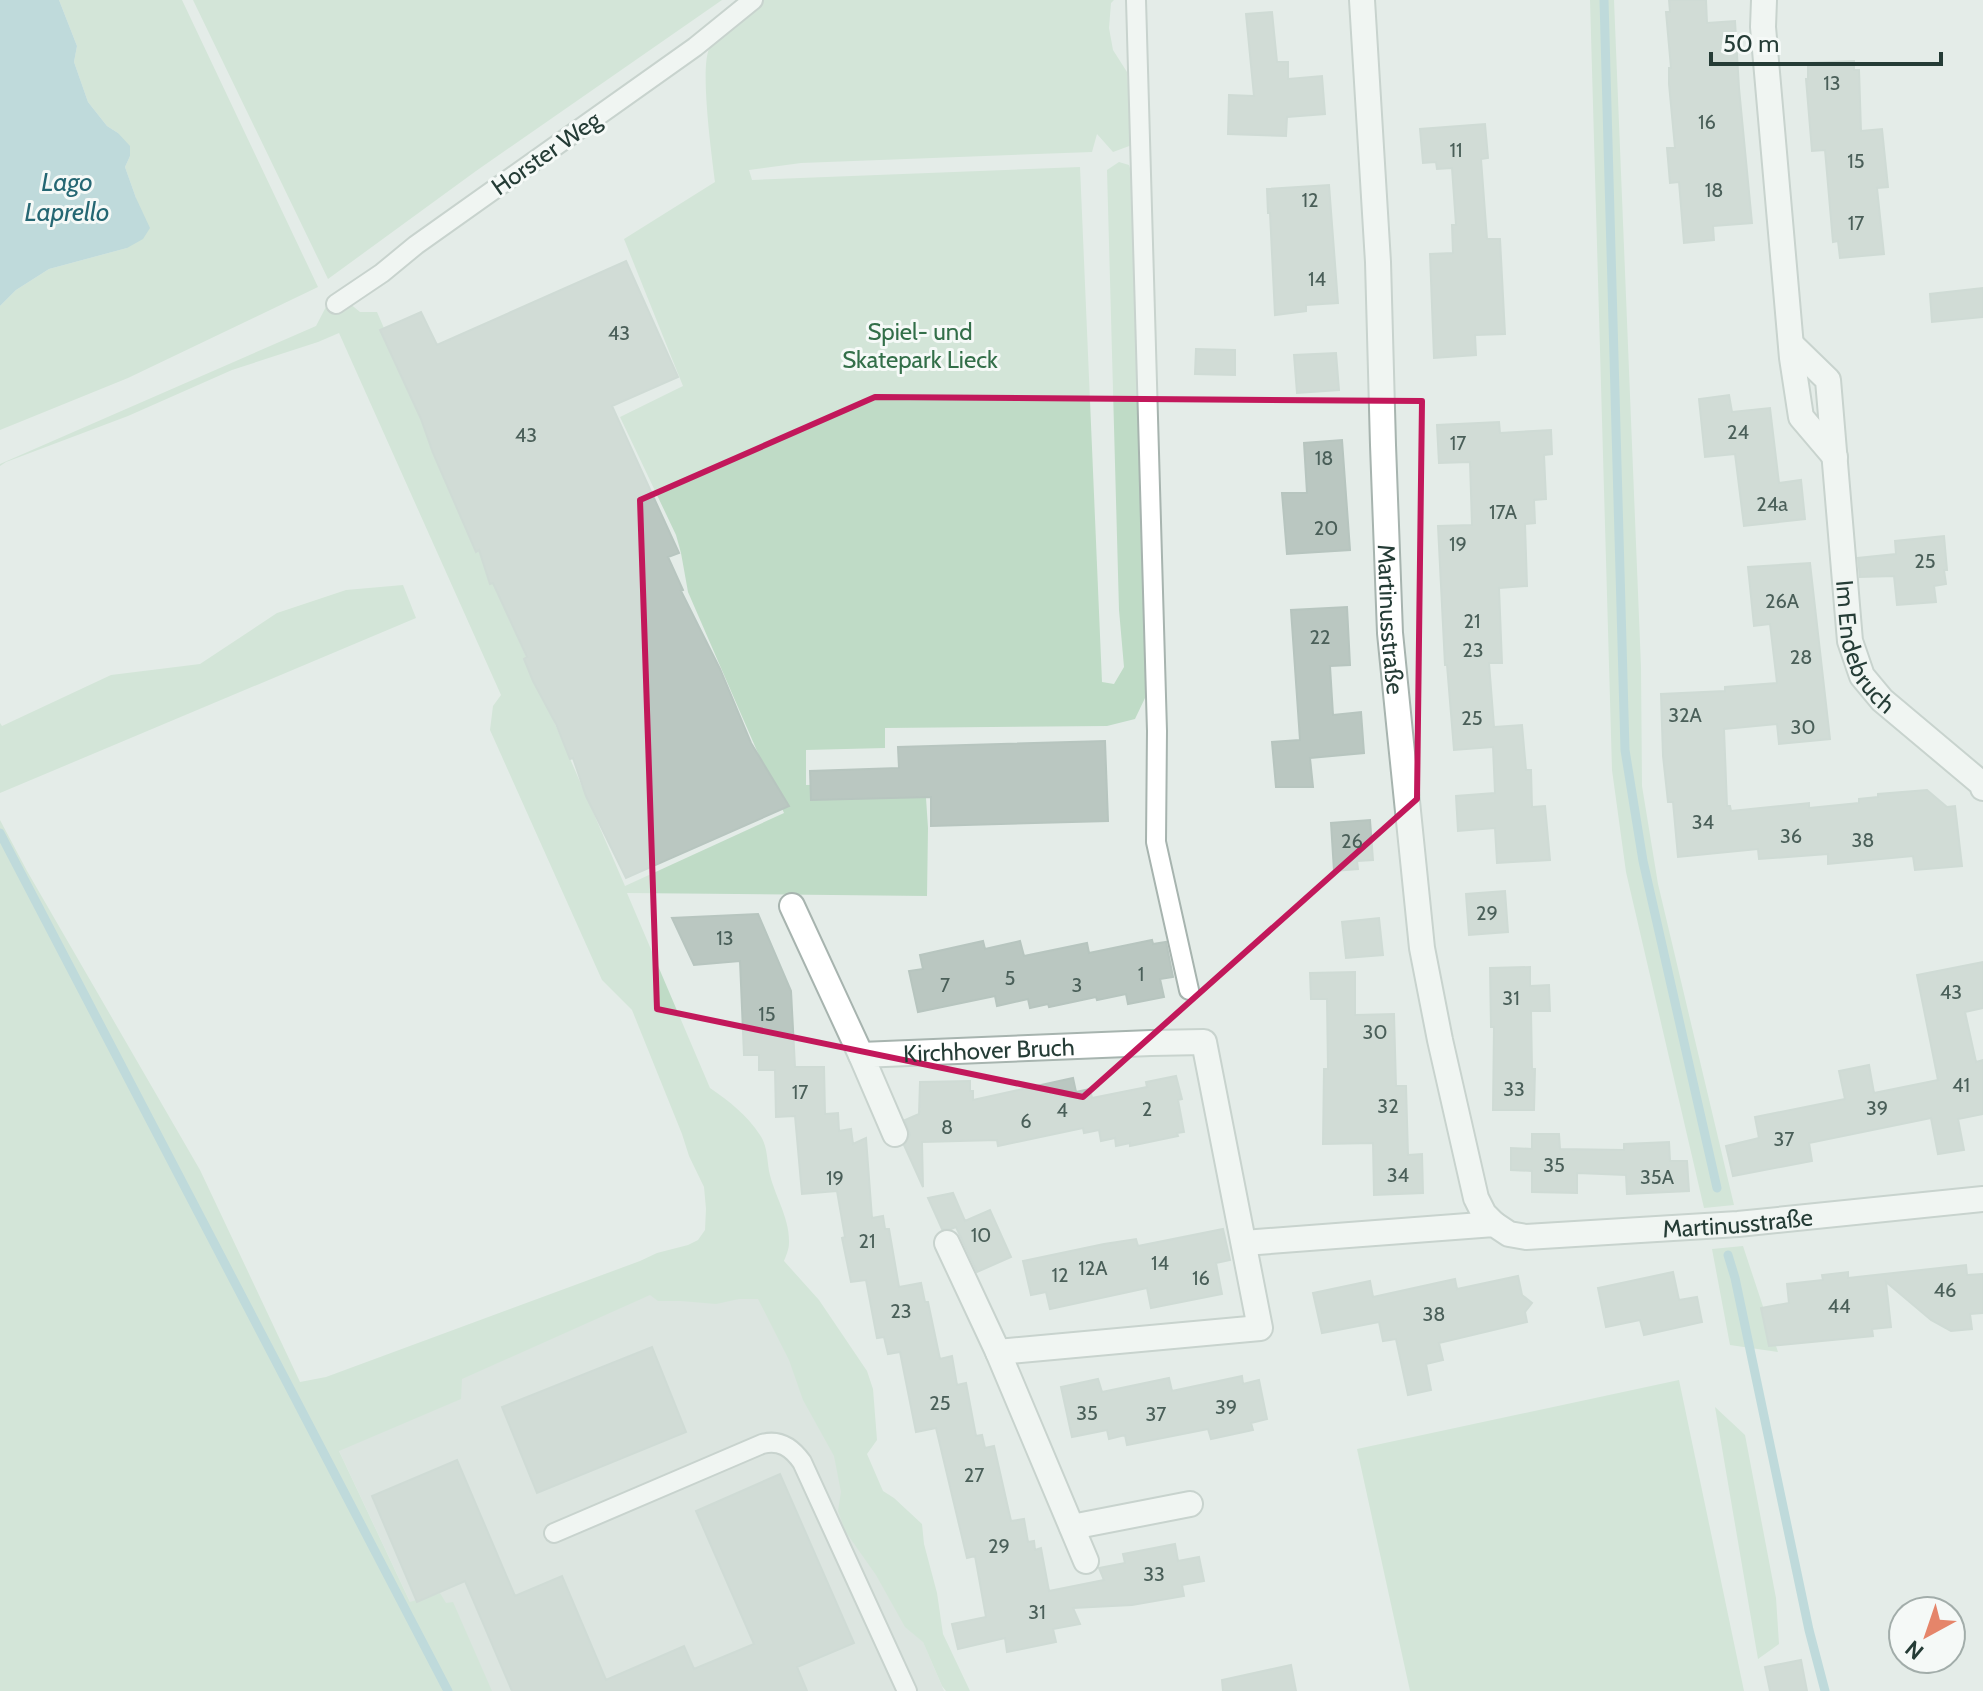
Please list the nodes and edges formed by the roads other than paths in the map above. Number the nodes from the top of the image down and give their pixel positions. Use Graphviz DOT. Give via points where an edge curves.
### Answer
graph roads {
  1 [pos="753,0"];
  2 [pos="1136,0"];
  3 [pos="1362,0"];
  4 [pos="1764,0"];
  5 [pos="336,304"];
  6 [pos="1983,788"];
  7 [pos="792,906"];
  8 [pos="1189,990"];
  9 [pos="861,1055"];
  10 [pos="895,1134"];
  11 [pos="1983,1199"];
  12 [pos="1494,1224"];
  13 [pos="947,1243"];
  14 [pos="1244,1243"];
  15 [pos="998,1352"];
  16 [pos="1190,1504"];
  17 [pos="1072,1527"];
  18 [pos="554,1533"];
  19 [pos="1086,1561"];
  20 [pos="907,1691"];
  1 -- 5 [label="lane, Horster Weg"];
  2 -- 8 [label="lane" via="1156,842"];
  3 -- 12 [label="street, Martinusstraße" via="1378,262 1390,633 1422,948 1476,1198"];
  4 -- 6 [label="street, Im Endebruch" via="1792,345 1828,380 1850,641 1862,676 1882,700"];
  7 -- 9 [label="street"];
  9 -- 10 [label="street, Kirchhover Bruch"];
  9 -- 14 [label="street, Kirchhover Bruch" via="1204,1042"];
  11 -- 12 [label="street, Martinusstraße" via="1738,1224 1526,1237"];
  12 -- 14 [label="street, Martinusstraße"];
  13 -- 15 [label="street"];
  14 -- 15 [label="street" via="1260,1328"];
  15 -- 17 [label="street"];
  16 -- 17 [label="street"];
  17 -- 19 [label="street"];
  18 -- 20 [label="lane" via="762,1444 788,1447 802,1462"];
}
